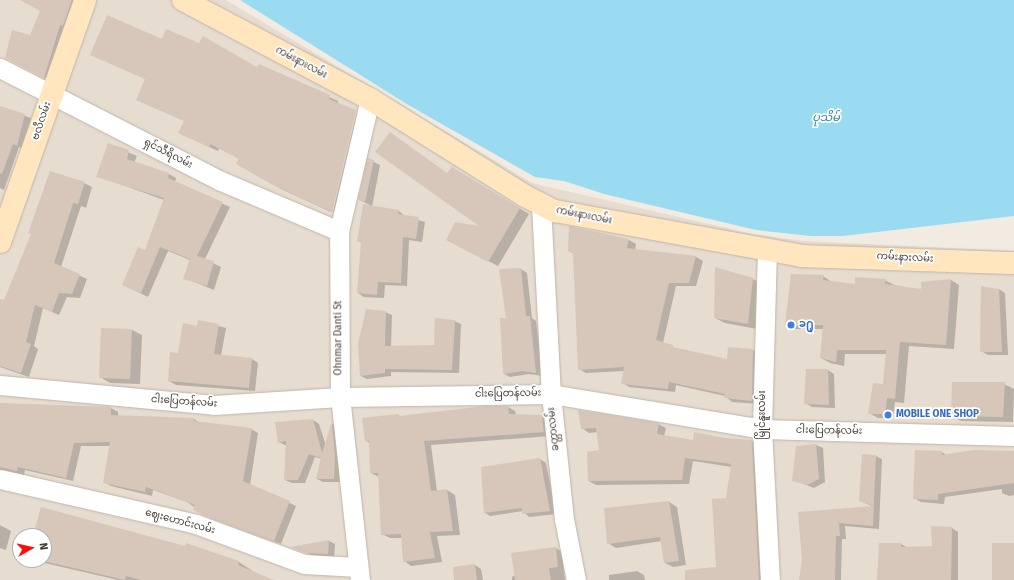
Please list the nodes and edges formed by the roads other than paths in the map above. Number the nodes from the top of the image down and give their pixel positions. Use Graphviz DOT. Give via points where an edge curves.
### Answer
graph roads {
  1 [pos="85,0"];
  2 [pos="184,0"];
  3 [pos="0,68"];
  4 [pos="51,95"];
  5 [pos="370,99"];
  6 [pos="541,205"];
  7 [pos="339,232"];
  8 [pos="0,242"];
  9 [pos="767,249"];
  10 [pos="1014,263"];
  11 [pos="0,385"];
  12 [pos="550,394"];
  13 [pos="340,397"];
  14 [pos="762,430"];
  15 [pos="1014,436"];
  16 [pos="0,479"];
  17 [pos="359,573"];
  18 [pos="576,580"];
  19 [pos="770,580"];
  1 -- 4 [label="street, ဗလီလမ်း"];
  2 -- 5 [label="street, ကမ်းနားလမ်း"];
  3 -- 4 [label="street, ရှင်သီရိလမ်း"];
  4 -- 7 [label="street, ရှင်သီရိလမ်း" via="221,181"];
  4 -- 8 [label="street, ဗလီလမ်း"];
  5 -- 6 [label="street, ကမ်းနားလမ်း"];
  5 -- 7 [label="street, Ohnmar Danti St"];
  6 -- 9 [label="street, ကမ်းနားလမ်း" via="555,211"];
  6 -- 12 [label="street, ခတ္တာလမ်း"];
  7 -- 13 [label="street, Ohnmar Danti St"];
  9 -- 10 [label="street, ကမ်းနားလမ်း" via="802,256"];
  9 -- 14 [label="street, မြိုင်နူးလမ်း"];
  11 -- 13 [label="street, ငါးပြေတန်လမ်း" via="214,405"];
  12 -- 13 [label="street, ငါးပြေတန်လမ်း"];
  12 -- 14 [label="street, ငါးပြေတန်လမ်း"];
  12 -- 18 [label="street, ခတ္တာလမ်း" via="564,519"];
  13 -- 17 [label="street, Ohnmar Danti St"];
  14 -- 15 [label="street, ငါးပြေတန်လမ်း"];
  14 -- 19 [label="street, မြိုင်နူးလမ်း"];
  16 -- 17 [label="street, ဈေးဟောင်းလမ်း" via="196,524 304,564"];
}
